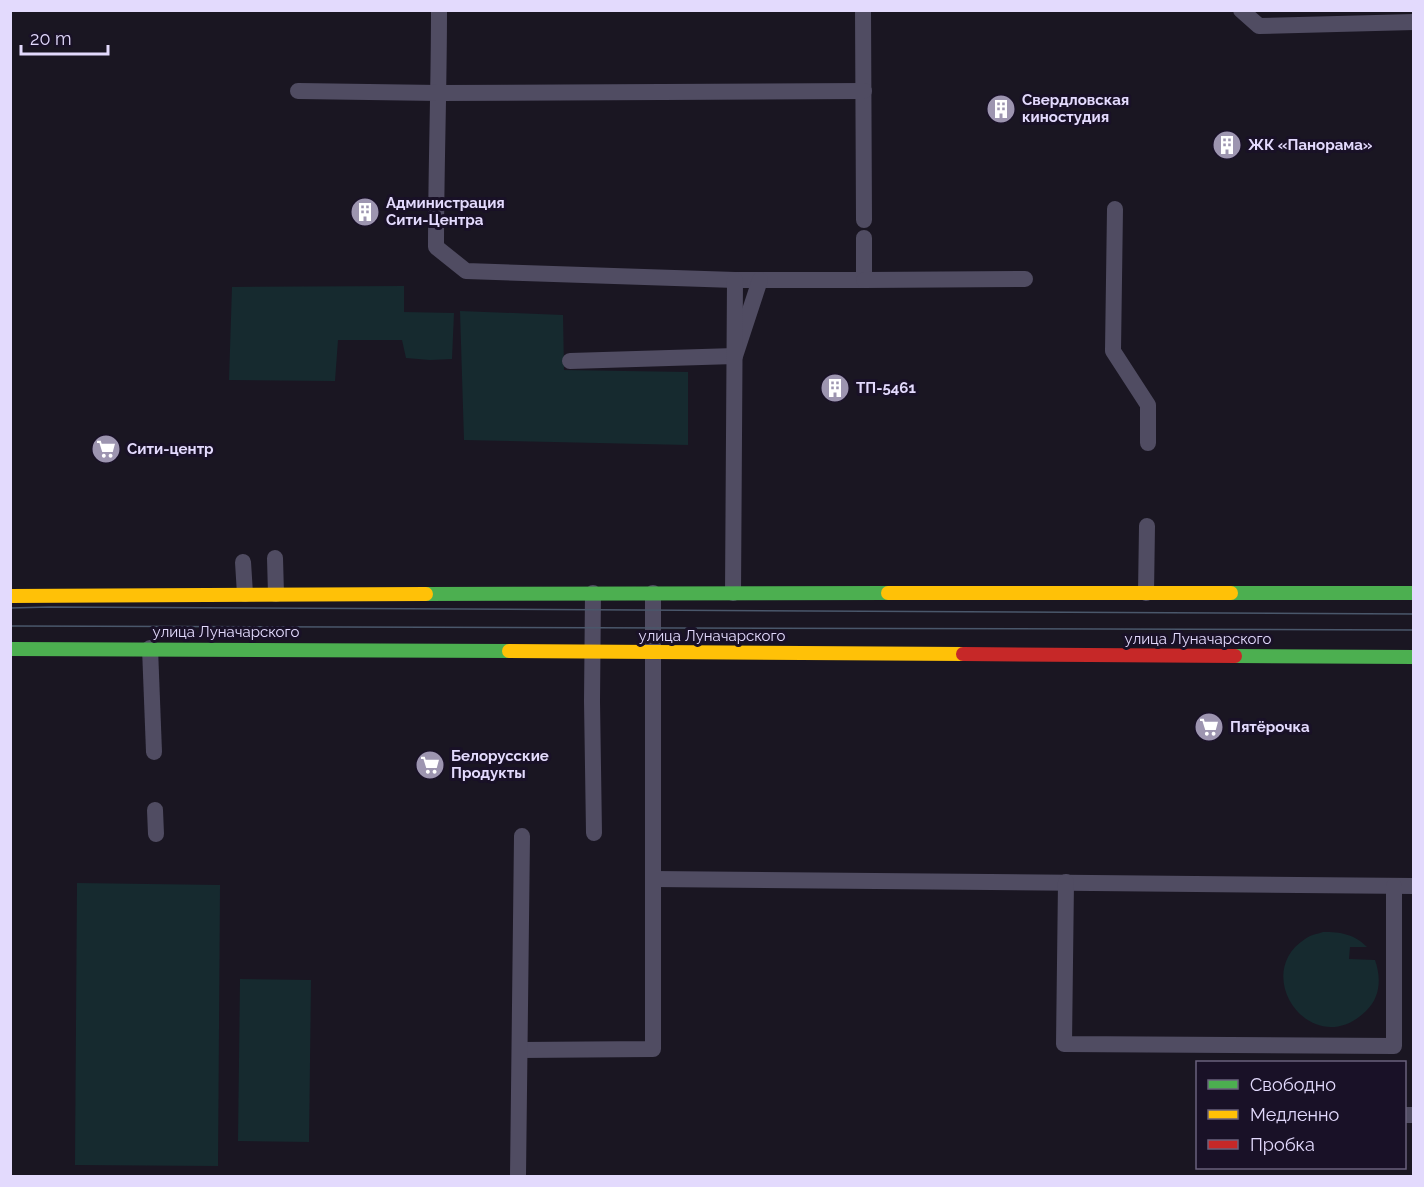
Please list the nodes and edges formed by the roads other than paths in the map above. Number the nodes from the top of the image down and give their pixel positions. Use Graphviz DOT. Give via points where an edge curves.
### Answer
graph roads {
  1 [pos="448,10"];
  2 [pos="863,10"];
  3 [pos="1241,10"];
  4 [pos="439,11"];
  5 [pos="1413,22"];
  6 [pos="298,91"];
  7 [pos="864,91"];
  8 [pos="439,93"];
  9 [pos="1115,208"];
  10 [pos="864,220"];
  11 [pos="864,238"];
  12 [pos="864,279"];
  13 [pos="1025,279"];
  14 [pos="735,280"];
  15 [pos="760,280"];
  16 [pos="735,356"];
  17 [pos="570,361"];
  18 [pos="1148,443"];
  19 [pos="1147,526"];
  20 [pos="275,558"];
  21 [pos="243,562"];
  22 [pos="593,593"];
  23 [pos="733,593"];
  24 [pos="1146,593"];
  25 [pos="1413,593"];
  26 [pos="245,594"];
  27 [pos="276,594"];
  28 [pos="653,594"];
  29 [pos="10,596"];
  30 [pos="150,648"];
  31 [pos="10,649"];
  32 [pos="592,651"];
  33 [pos="653,652"];
  34 [pos="1413,657"];
  35 [pos="154,752"];
  36 [pos="155,810"];
  37 [pos="594,833"];
  38 [pos="156,834"];
  39 [pos="522,836"];
  40 [pos="653,879"];
  41 [pos="1066,882"];
  42 [pos="1394,886"];
  43 [pos="1413,886"];
  44 [pos="520,1050"];
  45 [pos="518,1176"];
  1 -- 4 [label="lane"];
  2 -- 7 [label="lane"];
  3 -- 5 [label="lane" via="1258,26"];
  4 -- 8 [label="lane"];
  6 -- 8 [label="lane"];
  7 -- 8 [label="lane"];
  7 -- 10 [label="lane"];
  8 -- 14 [label="lane" via="436,247 466,271"];
  9 -- 18 [label="lane" via="1113,351 1148,405"];
  11 -- 12 [label="lane"];
  12 -- 13 [label="lane"];
  12 -- 15 [label="lane"];
  14 -- 15 [label="lane"];
  14 -- 16 [label="lane"];
  15 -- 16 [label="lane"];
  16 -- 17 [label="lane"];
  16 -- 23 [label="lane"];
  19 -- 24 [label="lane"];
  20 -- 27 [label="lane"];
  21 -- 26 [label="lane"];
  22 -- 27 [label="main road"];
  22 -- 28 [label="main road"];
  22 -- 32 [label="lane"];
  23 -- 24 [label="main road"];
  23 -- 28 [label="main road"];
  24 -- 25 [label="main road"];
  26 -- 27 [label="main road"];
  26 -- 29 [label="main road"];
  28 -- 33 [label="lane"];
  30 -- 31 [label="main road, улица Луначарского"];
  30 -- 32 [label="main road, улица Луначарского"];
  30 -- 35 [label="lane"];
  32 -- 33 [label="main road, улица Луначарского"];
  32 -- 37 [label="lane"];
  33 -- 34 [label="main road, улица Луначарского"];
  33 -- 40 [label="lane"];
  36 -- 38 [label="lane"];
  39 -- 44 [label="lane"];
  40 -- 41 [label="lane"];
  40 -- 44 [label="lane" via="652,1049"];
  41 -- 42 [label="lane"];
  41 -- 42 [label="lane" via="1064,1044 1394,1046"];
  42 -- 43 [label="lane"];
  44 -- 45 [label="lane"];
}
